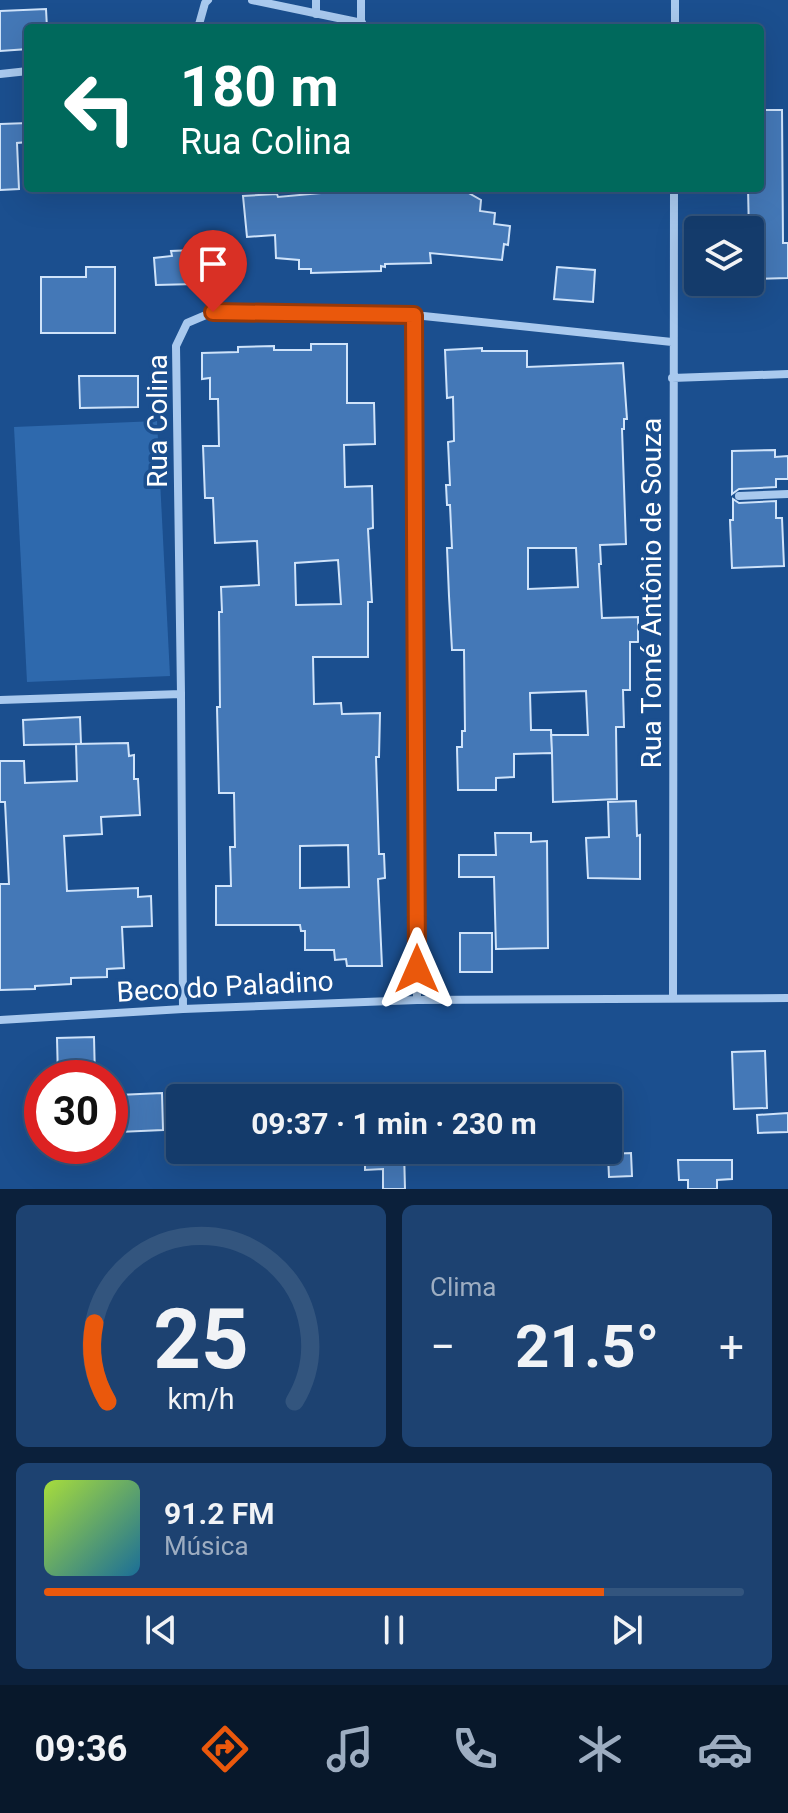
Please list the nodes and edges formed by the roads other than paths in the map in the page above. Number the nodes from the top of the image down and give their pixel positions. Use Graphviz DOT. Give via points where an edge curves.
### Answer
graph roads {
  1 [pos="208,0"];
  2 [pos="316,0"];
  3 [pos="361,0"];
  4 [pos="675,0"];
  5 [pos="259,1"];
  6 [pos="316,14"];
  7 [pos="199,24"];
  8 [pos="354,24"];
  9 [pos="361,24"];
  10 [pos="675,24"];
  11 [pos="24,71"];
  12 [pos="0,74"];
  13 [pos="674,192"];
  14 [pos="414,315"];
  15 [pos="672,342"];
  16 [pos="788,374"];
  17 [pos="672,378"];
  18 [pos="788,494"];
  19 [pos="739,496"];
  20 [pos="181,694"];
  21 [pos="0,700"];
  22 [pos="673,997"];
  23 [pos="788,998"];
  24 [pos="417,1000"];
  25 [pos="183,1009"];
  26 [pos="0,1020"];
  1 -- 7 [label="street"];
  2 -- 6 [label="street"];
  3 -- 9 [label="street"];
  4 -- 10 [label="street"];
  5 -- 6 [label="street"];
  6 -- 8 [label="street"];
  11 -- 12 [label="street"];
  13 -- 15 [label="street, Rua Tomé Antônio de Souza"];
  14 -- 15 [label="street, Rua Colina"];
  14 -- 20 [label="street, Rua Colina" via="213,312 187,323 176,346"];
  14 -- 24 [label="street"];
  15 -- 17 [label="street, Rua Tomé Antônio de Souza"];
  16 -- 17 [label="street"];
  17 -- 22 [label="street, Rua Tomé Antônio de Souza"];
  18 -- 19 [label="street"];
  20 -- 21 [label="street"];
  20 -- 25 [label="street, Rua Colina"];
  22 -- 23 [label="street, Beco do Paladino"];
  22 -- 24 [label="street, Beco do Paladino"];
  24 -- 25 [label="street, Beco do Paladino"];
  25 -- 26 [label="street, Beco do Paladino"];
}
